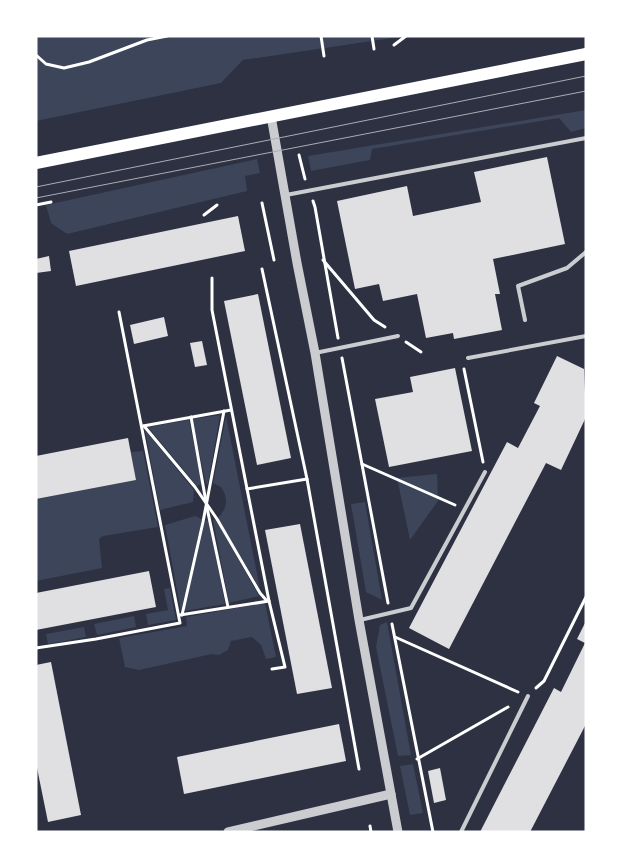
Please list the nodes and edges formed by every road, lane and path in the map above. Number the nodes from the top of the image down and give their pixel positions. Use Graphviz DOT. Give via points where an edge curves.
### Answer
graph roads {
  1 [pos="167,36"];
  2 [pos="321,36"];
  3 [pos="372,36"];
  4 [pos="406,36"];
  5 [pos="394,45"];
  6 [pos="374,49"];
  7 [pos="586,54"];
  8 [pos="36,55"];
  9 [pos="324,56"];
  10 [pos="270,116"];
  11 [pos="586,138"];
  12 [pos="299,155"];
  13 [pos="36,163"];
  14 [pos="308,192"];
  15 [pos="285,196"];
  16 [pos="51,202"];
  17 [pos="262,203"];
  18 [pos="218,205"];
  19 [pos="36,206"];
  20 [pos="204,215"];
  21 [pos="586,252"];
  22 [pos="323,259"];
  23 [pos="274,260"];
  24 [pos="262,269"];
  25 [pos="212,278"];
  26 [pos="120,312"];
  27 [pos="525,320"];
  28 [pos="398,336"];
  29 [pos="586,336"];
  30 [pos="340,348"];
  31 [pos="421,352"];
  32 [pos="315,353"];
  33 [pos="468,358"];
  34 [pos="464,369"];
  35 [pos="232,410"];
  36 [pos="224,411"];
  37 [pos="191,417"];
  38 [pos="143,426"];
  39 [pos="482,462"];
  40 [pos="362,464"];
  41 [pos="485,472"];
  42 [pos="307,479"];
  43 [pos="247,489"];
  44 [pos="206,504"];
  45 [pos="464,509"];
  46 [pos="586,597"];
  47 [pos="268,601"];
  48 [pos="228,607"];
  49 [pos="390,612"];
  50 [pos="180,615"];
  51 [pos="359,620"];
  52 [pos="395,636"];
  53 [pos="36,648"];
  54 [pos="272,669"];
  55 [pos="528,696"];
  56 [pos="418,759"];
  57 [pos="359,769"];
  58 [pos="390,794"];
  59 [pos="370,826"];
  60 [pos="228,832"];
  61 [pos="371,832"];
  62 [pos="398,832"];
  63 [pos="433,832"];
  64 [pos="461,832"];
  1 -- 8 [label="path" via="64,68 46,64"];
  2 -- 9 [label="path"];
  3 -- 6 [label="path"];
  4 -- 5 [label="path"];
  7 -- 10 [label="main road"];
  10 -- 13 [label="main road"];
  10 -- 15 [label="street"];
  11 -- 14 [label="lane"];
  12 -- 14 [label="path"];
  14 -- 15 [label="lane"];
  14 -- 22 [label="path" via="315,207"];
  15 -- 32 [label="street"];
  16 -- 19 [label="path"];
  17 -- 23 [label="path"];
  18 -- 20 [label="path"];
  21 -- 27 [label="lane" via="567,268 518,286"];
  22 -- 28 [label="path" via="374,320"];
  22 -- 30 [label="path"];
  24 -- 42 [label="path"];
  25 -- 35 [label="path" via="212,310"];
  26 -- 38 [label="path"];
  28 -- 30 [label="lane"];
  28 -- 31 [label="path"];
  29 -- 33 [label="lane"];
  30 -- 32 [label="lane"];
  30 -- 40 [label="path"];
  32 -- 51 [label="street"];
  34 -- 39 [label="path"];
  35 -- 36 [label="path"];
  35 -- 43 [label="path"];
  36 -- 37 [label="path"];
  36 -- 44 [label="path"];
  37 -- 38 [label="path"];
  37 -- 44 [label="path"];
  38 -- 44 [label="path"];
  38 -- 50 [label="path"];
  40 -- 45 [label="path"];
  40 -- 49 [label="path"];
  41 -- 45 [label="lane"];
  42 -- 43 [label="path"];
  42 -- 57 [label="path"];
  43 -- 47 [label="path"];
  44 -- 47 [label="path"];
  44 -- 48 [label="path"];
  44 -- 50 [label="path"];
  45 -- 49 [label="lane" via="412,608"];
  46 -- 55 [label="path" via="544,681"];
  47 -- 48 [label="path"];
  47 -- 54 [label="path" via="284,667"];
  48 -- 50 [label="path"];
  49 -- 51 [label="lane"];
  49 -- 52 [label="path"];
  50 -- 53 [label="path" via="180,623"];
  51 -- 58 [label="street"];
  52 -- 55 [label="path"];
  52 -- 56 [label="path"];
  55 -- 56 [label="path"];
  55 -- 64 [label="lane"];
  56 -- 63 [label="path"];
  58 -- 60 [label="street"];
  58 -- 62 [label="street"];
  59 -- 61 [label="path"];
}
